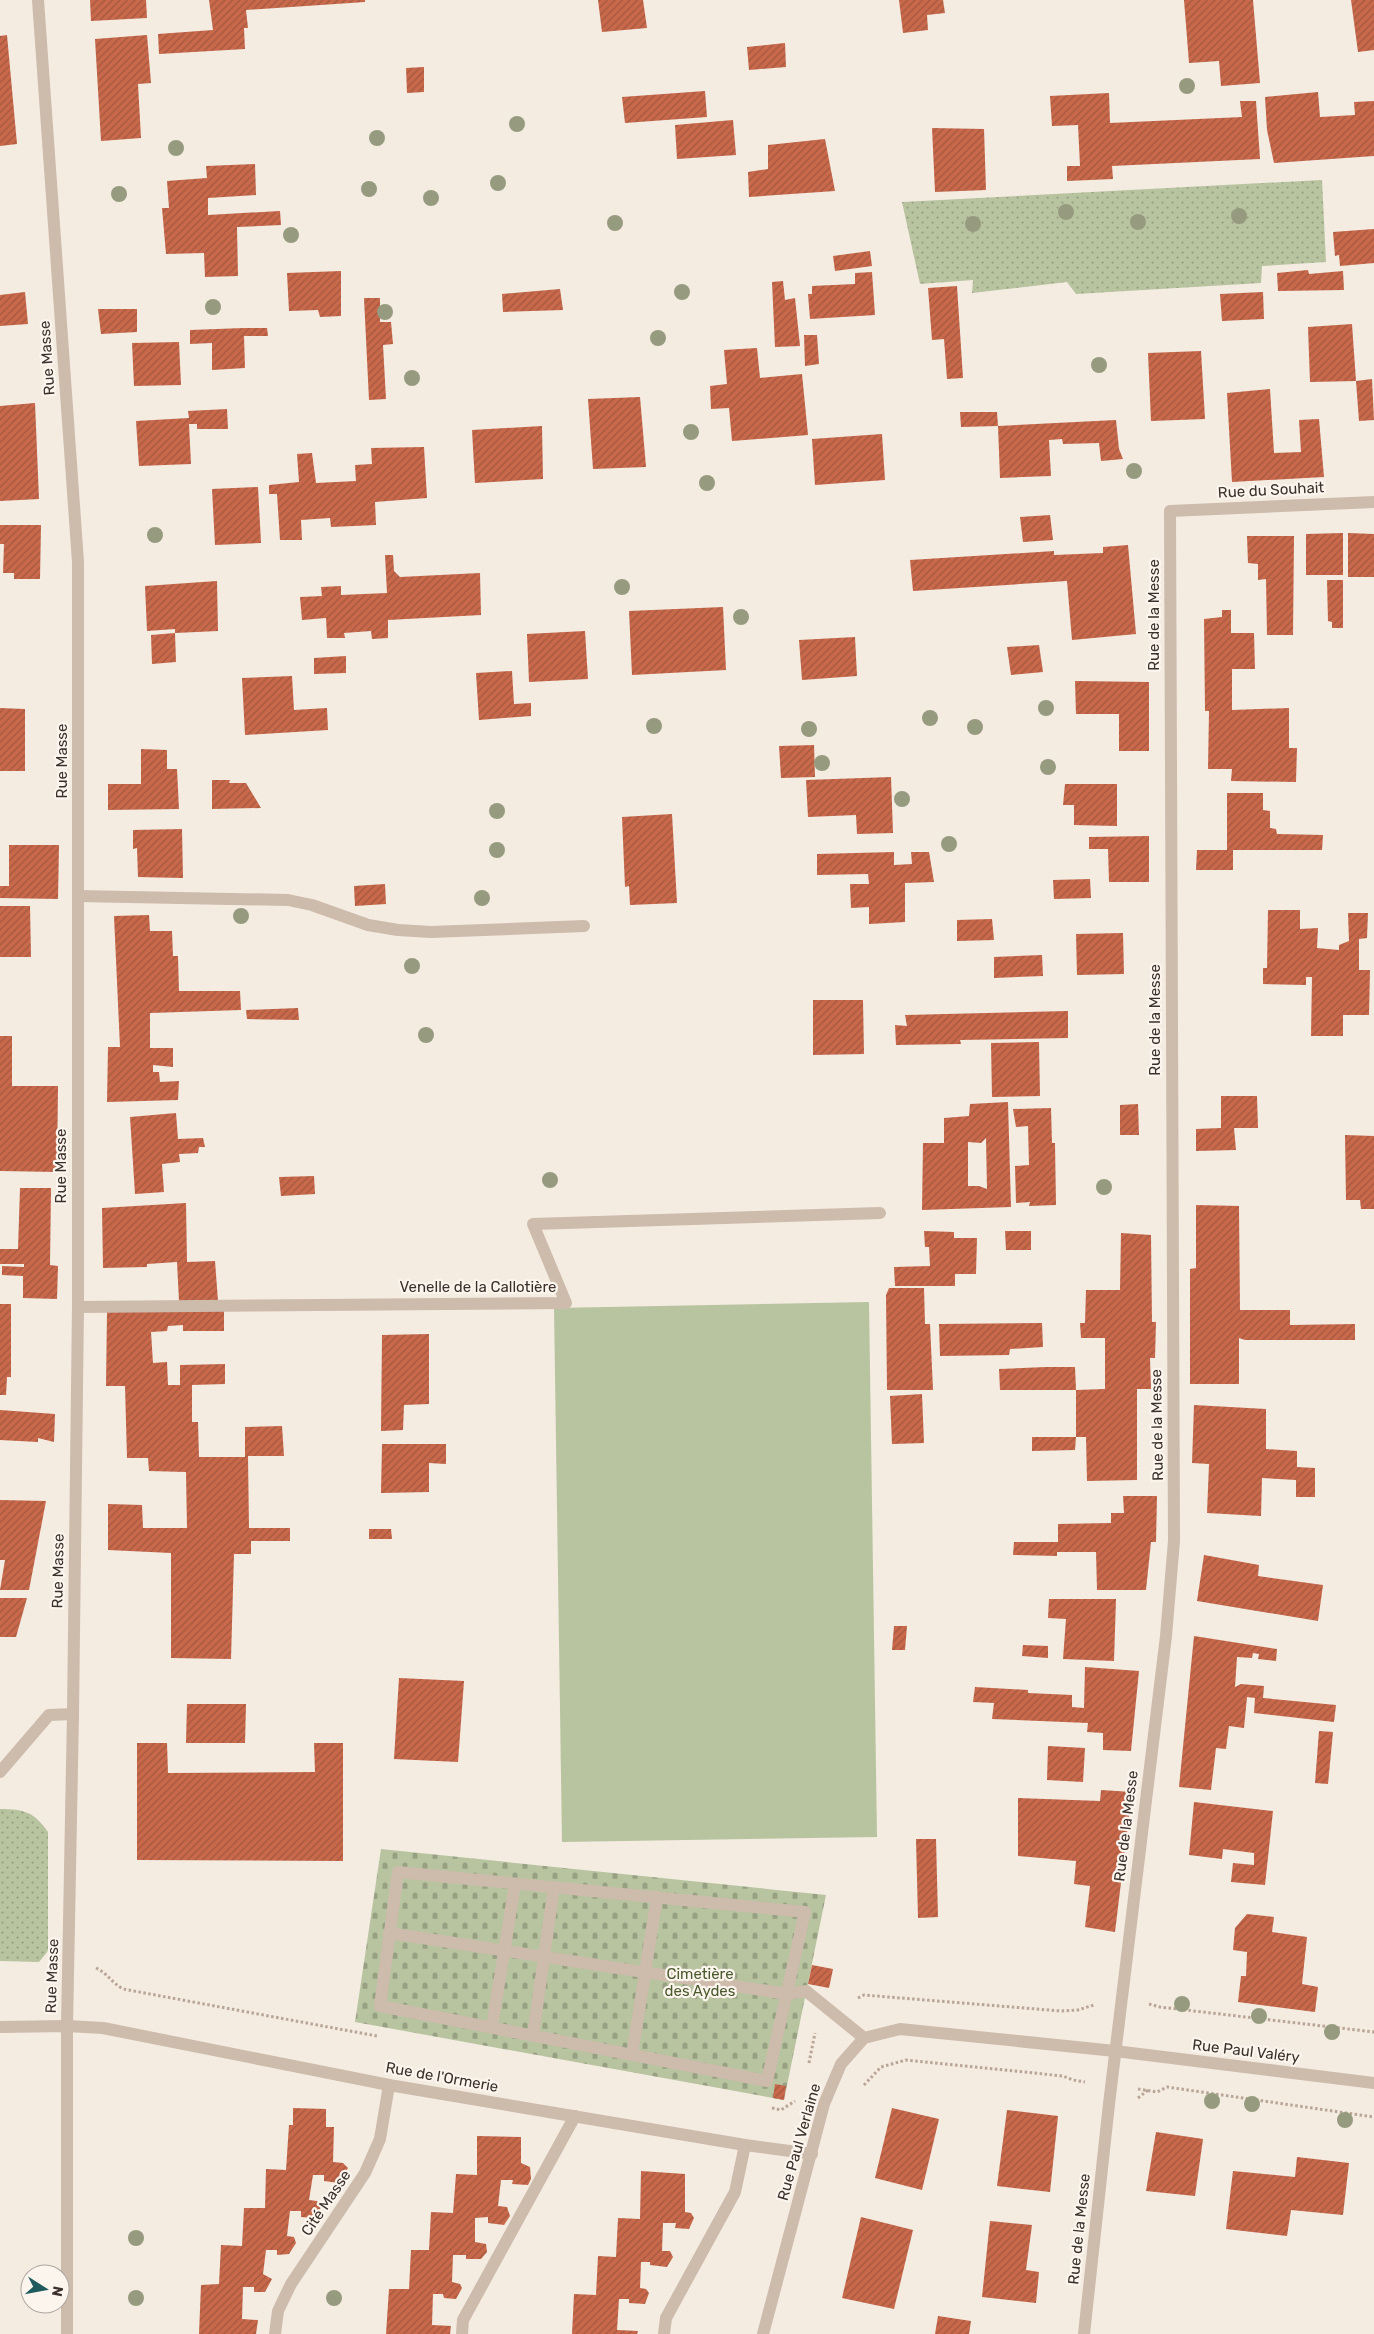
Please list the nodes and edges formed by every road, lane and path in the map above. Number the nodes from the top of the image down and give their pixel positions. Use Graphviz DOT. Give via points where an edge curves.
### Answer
graph roads {
  1 [pos="38,0"];
  2 [pos="1374,502"];
  3 [pos="1170,511"];
  4 [pos="78,896"];
  5 [pos="584,926"];
  6 [pos="880,1212"];
  7 [pos="78,1307"];
  8 [pos="73,1714"];
  9 [pos="0,1772"];
  10 [pos="515,1884"];
  11 [pos="554,1887"];
  12 [pos="657,1897"];
  13 [pos="389,1933"];
  14 [pos="504,1950"];
  15 [pos="544,1956"];
  16 [pos="68,1968"];
  17 [pos="645,1972"];
  18 [pos="787,1994"];
  19 [pos="1121,1998"];
  20 [pos="821,2003"];
  21 [pos="66,2026"];
  22 [pos="0,2027"];
  23 [pos="492,2027"];
  24 [pos="1374,2032"];
  25 [pos="533,2035"];
  26 [pos="378,2036"];
  27 [pos="864,2038"];
  28 [pos="1115,2051"];
  29 [pos="632,2055"];
  30 [pos="809,2067"];
  31 [pos="1374,2083"];
  32 [pos="389,2085"];
  33 [pos="1111,2085"];
  34 [pos="862,2087"];
  35 [pos="798,2099"];
  36 [pos="771,2108"];
  37 [pos="575,2116"];
  38 [pos="1374,2118"];
  39 [pos="745,2145"];
  40 [pos="812,2154"];
  41 [pos="67,2334"];
  42 [pos="275,2334"];
  43 [pos="462,2334"];
  44 [pos="664,2334"];
  45 [pos="764,2334"];
  46 [pos="1084,2334"];
  1 -- 4 [label="street, Rue Masse" via="78,562"];
  2 -- 3 [label="street, Rue du Souhait"];
  3 -- 19 [label="street, Rue de la Messe" via="1174,1542 1166,1636"];
  4 -- 5 [label="street" via="288,900 368,925 430,932"];
  4 -- 7 [label="street, Rue Masse"];
  6 -- 7 [label="street, Venelle de la Callotière" via="533,1224 566,1303"];
  7 -- 8 [label="street, Rue Masse"];
  8 -- 9 [label="street" via="49,1715"];
  8 -- 16 [label="street, Rue Masse"];
  10 -- 11 [label="street"];
  10 -- 13 [label="street" via="398,1872"];
  10 -- 14 [label="street"];
  11 -- 12 [label="street"];
  11 -- 15 [label="street"];
  12 -- 17 [label="street"];
  12 -- 18 [label="street" via="805,1912"];
  13 -- 14 [label="street"];
  13 -- 23 [label="street" via="380,2006"];
  14 -- 15 [label="street"];
  14 -- 23 [label="street"];
  15 -- 17 [label="street"];
  15 -- 25 [label="street"];
  16 -- 21 [label="street, Rue Masse"];
  16 -- 26 [label="path" via="97,1969 123,1989"];
  17 -- 18 [label="street"];
  17 -- 29 [label="street"];
  18 -- 20 [label="street" via="806,1991"];
  18 -- 29 [label="street" via="767,2081"];
  19 -- 20 [label="path" via="1104,1997 1093,2006 1061,2011 864,1995 854,2000 830,1998"];
  19 -- 24 [label="path" via="1160,2007"];
  19 -- 28 [label="street, Rue de la Messe"];
  20 -- 27 [label="street"];
  20 -- 30 [label="path"];
  21 -- 22 [label="street, Rue de l'Ormerie"];
  21 -- 32 [label="street, Rue de l'Ormerie" via="103,2028"];
  21 -- 41 [label="street, Rue Masse"];
  23 -- 25 [label="street"];
  25 -- 29 [label="street"];
  27 -- 28 [label="street" via="900,2029"];
  27 -- 40 [label="street, Rue Paul Verlaine" via="841,2064 824,2104"];
  28 -- 31 [label="street, Rue Paul Valéry"];
  28 -- 33 [label="street, Rue de la Messe"];
  32 -- 37 [label="street, Rue de l'Ormerie"];
  32 -- 42 [label="street, Cité Masse" via="380,2139 365,2173 291,2284 278,2311"];
  33 -- 34 [label="path" via="1063,2076 906,2060 881,2067"];
  33 -- 38 [label="path" via="1157,2092 1167,2087"];
  33 -- 46 [label="street, Rue de la Messe"];
  35 -- 36 [label="path" via="781,2110"];
  37 -- 39 [label="street, Rue de l'Ormerie"];
  37 -- 43 [label="street" via="463,2320"];
  39 -- 40 [label="street, Rue de l'Ormerie"];
  39 -- 44 [label="street" via="735,2192 666,2318"];
  40 -- 45 [label="street, Rue Paul Verlaine"];
}
